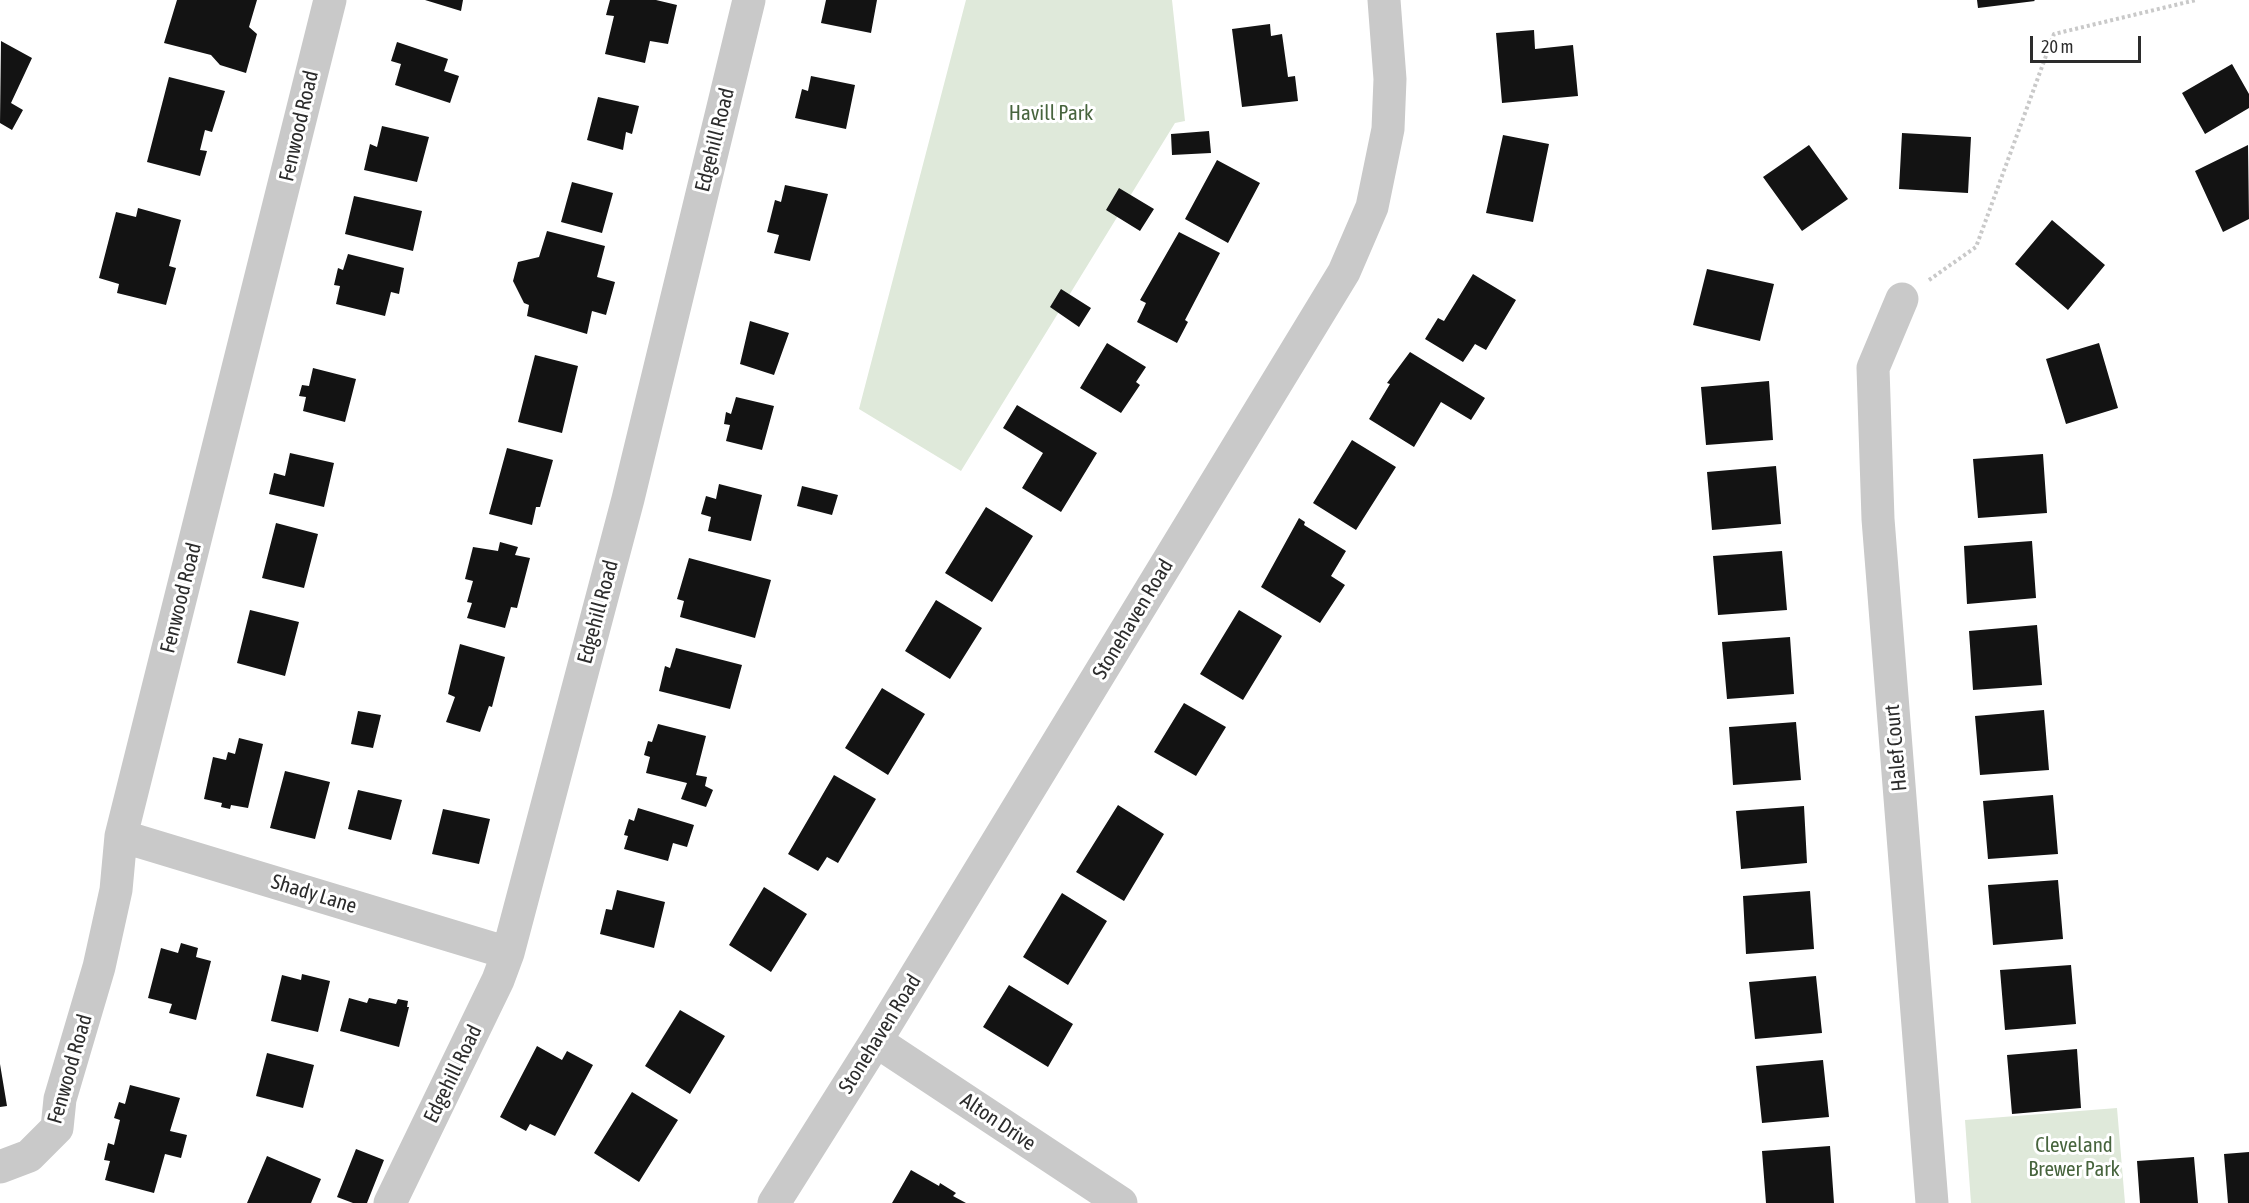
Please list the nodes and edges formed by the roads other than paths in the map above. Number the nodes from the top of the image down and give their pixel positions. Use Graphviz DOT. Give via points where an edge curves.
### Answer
graph roads {
  1 [pos="330,0"];
  2 [pos="748,0"];
  3 [pos="1384,0"];
  4 [pos="1902,299"];
  5 [pos="121,836"];
  6 [pos="508,953"];
  7 [pos="876,1041"];
  8 [pos="0,1167"];
  9 [pos="1116,1202"];
  10 [pos="390,1203"];
  11 [pos="774,1203"];
  12 [pos="1932,1203"];
  1 -- 5 [label="street, Fenwood Road"];
  2 -- 6 [label="street, Edgehill Road" via="628,499"];
  3 -- 7 [label="street, Stonehaven Road" via="1390,79 1388,129 1372,207 1344,272"];
  4 -- 12 [label="street, Halef Court" via="1873,368 1873,391 1878,519"];
  5 -- 6 [label="street, Shady Lane"];
  5 -- 8 [label="street, Fenwood Road" via="116,890 99,967 60,1099 57,1128 28,1156"];
  6 -- 10 [label="street, Edgehill Road"];
  7 -- 9 [label="street, Alton Drive"];
  7 -- 11 [label="street, Stonehaven Road"];
}
